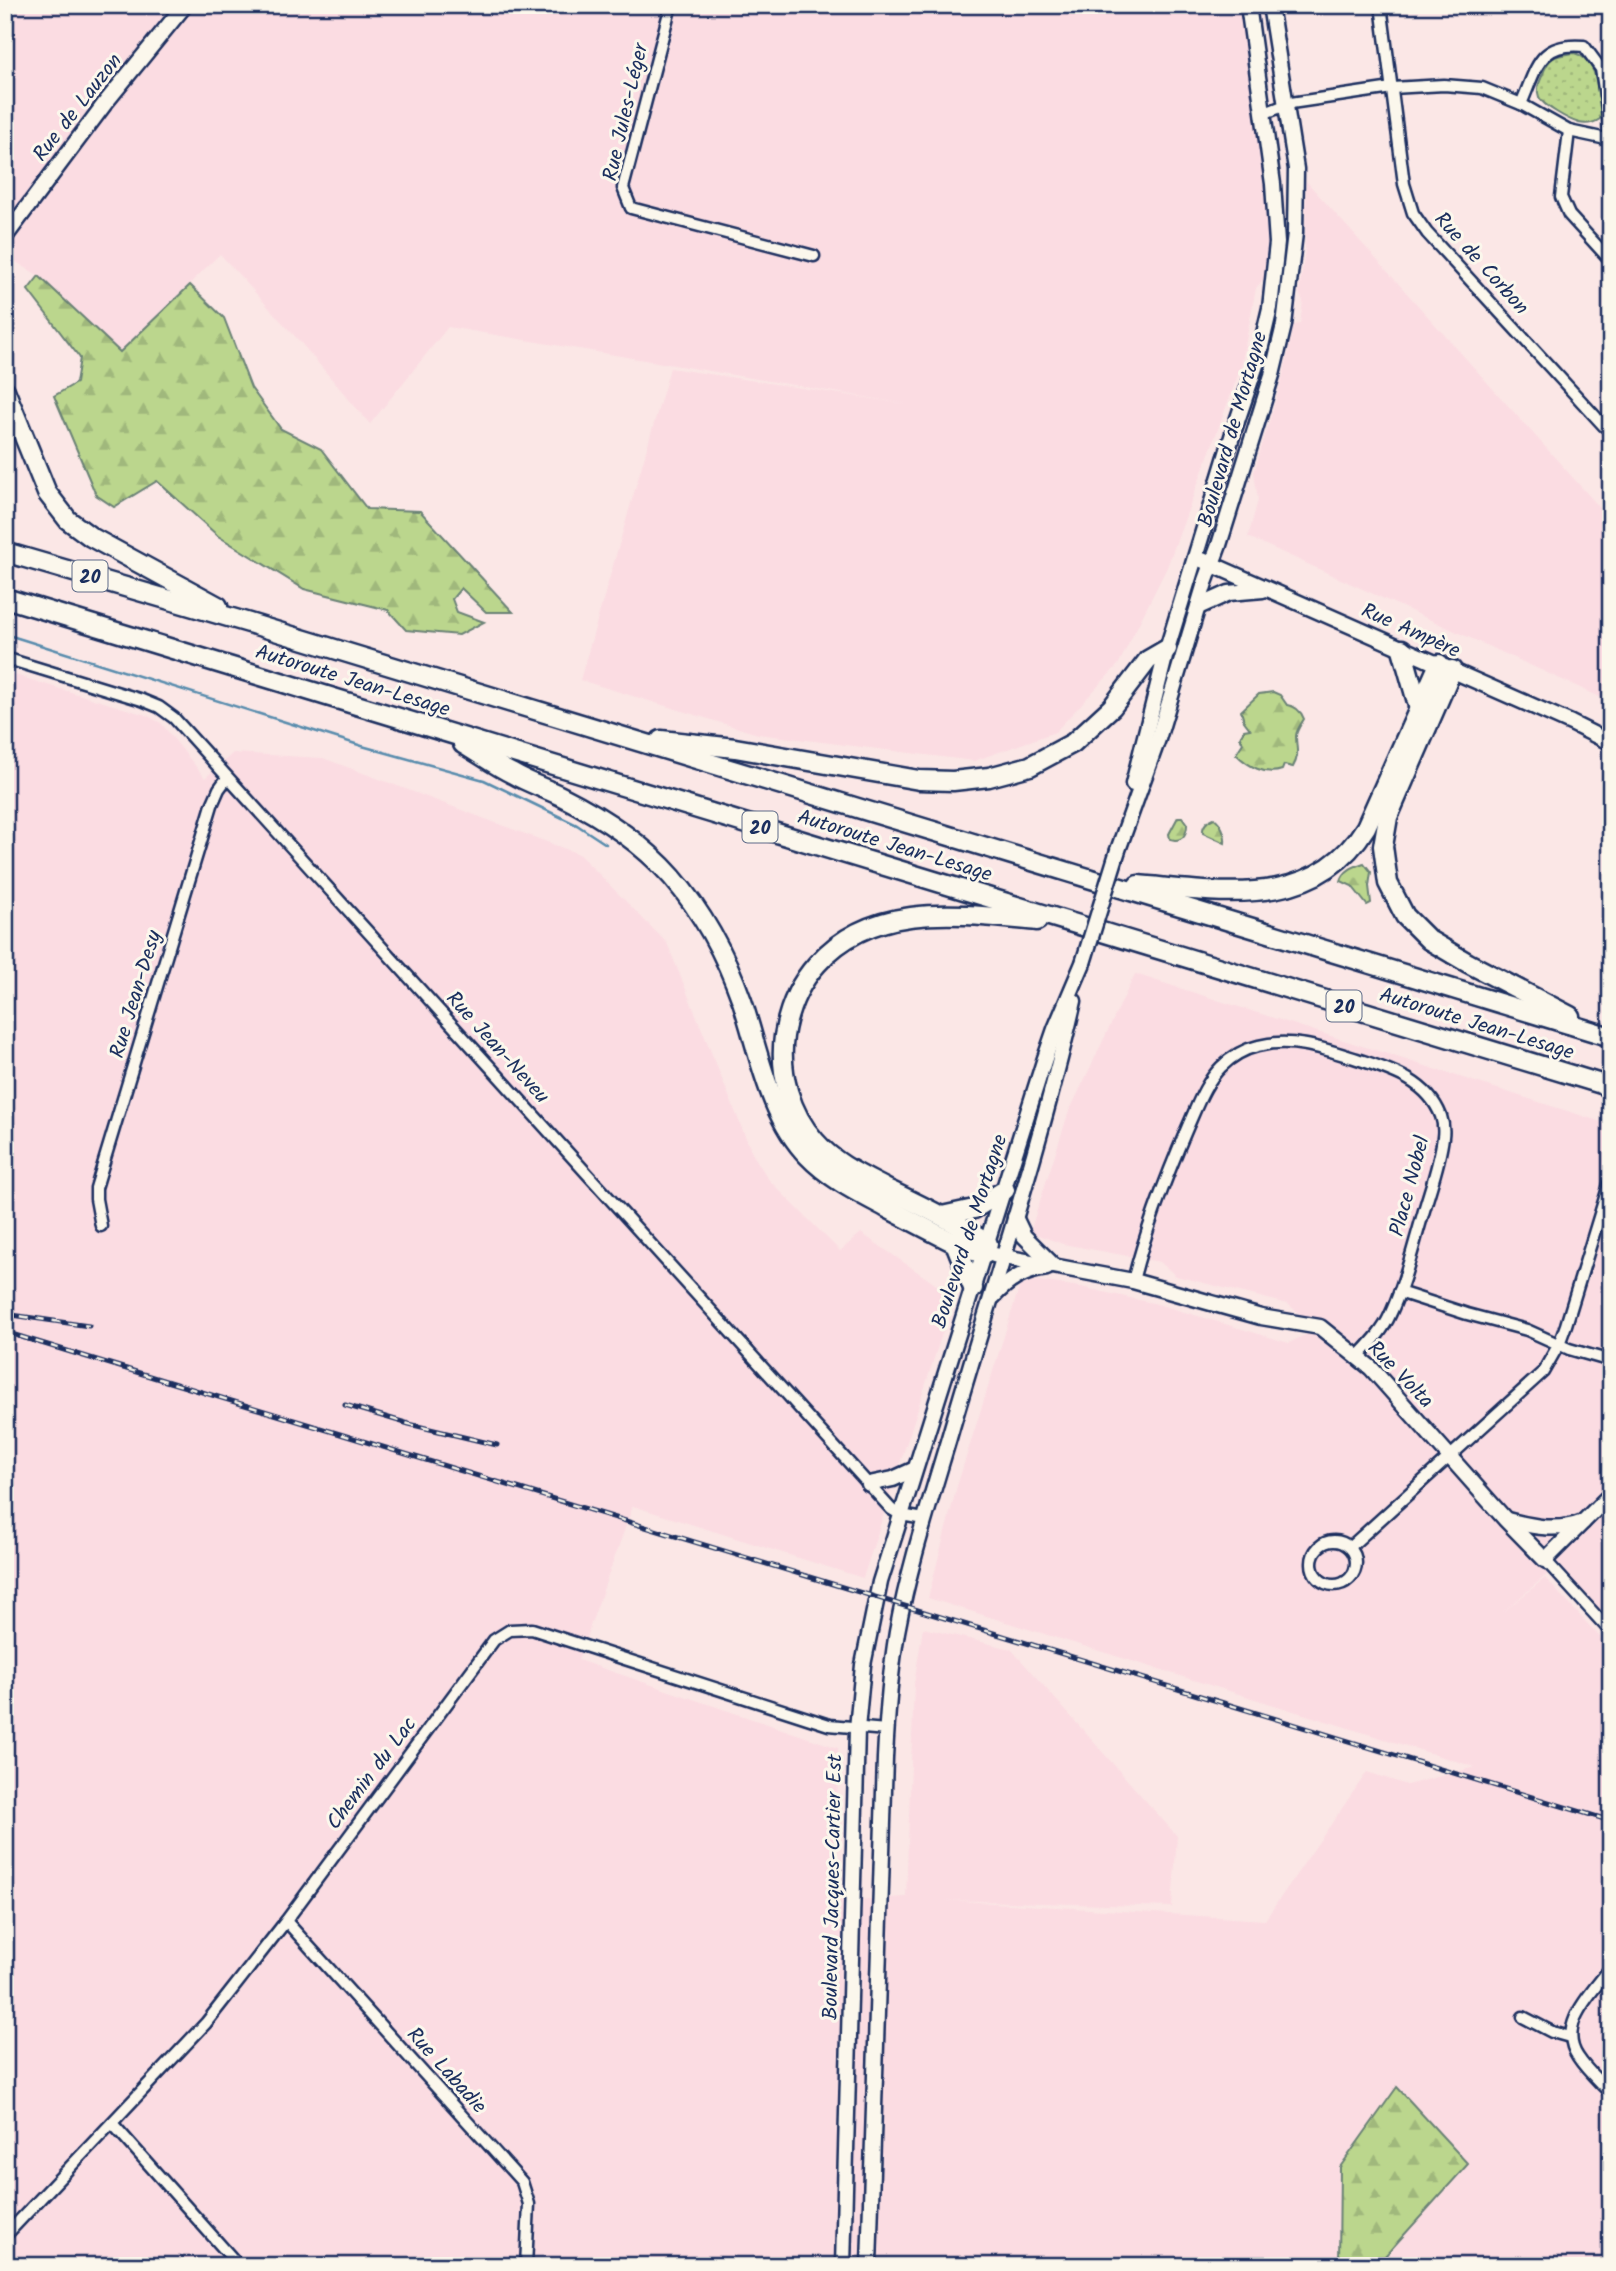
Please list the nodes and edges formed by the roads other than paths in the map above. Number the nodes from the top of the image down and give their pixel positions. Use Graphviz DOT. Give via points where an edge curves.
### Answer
graph roads {
  1 [pos="185,5"];
  2 [pos="671,5"];
  3 [pos="1248,5"];
  4 [pos="1270,5"];
  5 [pos="1381,5"];
  6 [pos="1392,88"];
  7 [pos="1285,104"];
  8 [pos="1521,104"];
  9 [pos="1265,113"];
  10 [pos="1569,131"];
  11 [pos="1611,138"];
  12 [pos="5,237"];
  13 [pos="814,256"];
  14 [pos="1611,261"];
  15 [pos="5,390"];
  16 [pos="1611,429"];
  17 [pos="5,552"];
  18 [pos="1195,556"];
  19 [pos="1211,564"];
  20 [pos="1267,589"];
  21 [pos="5,598"];
  22 [pos="1198,607"];
  23 [pos="5,610"];
  24 [pos="249,623"];
  25 [pos="98,626"];
  26 [pos="1167,649"];
  27 [pos="1402,649"];
  28 [pos="5,658"];
  29 [pos="1446,667"];
  30 [pos="1419,709"];
  31 [pos="442,731"];
  32 [pos="619,736"];
  33 [pos="1611,743"];
  34 [pos="227,778"];
  35 [pos="1118,850"];
  36 [pos="1103,882"];
  37 [pos="1077,925"];
  38 [pos="1083,963"];
  39 [pos="1611,1037"];
  40 [pos="1611,1087"];
  41 [pos="1611,1178"];
  42 [pos="1005,1190"];
  43 [pos="942,1216"];
  44 [pos="1015,1217"];
  45 [pos="101,1226"];
  46 [pos="955,1243"];
  47 [pos="992,1251"];
  48 [pos="1054,1266"];
  49 [pos="1133,1281"];
  50 [pos="973,1288"];
  51 [pos="1399,1292"];
  52 [pos="989,1301"];
  53 [pos="1559,1344"];
  54 [pos="1359,1357"];
  55 [pos="1611,1362"];
  56 [pos="1449,1456"];
  57 [pos="915,1469"];
  58 [pos="869,1484"];
  59 [pos="1611,1494"];
  60 [pos="901,1515"];
  61 [pos="924,1519"];
  62 [pos="1505,1519"];
  63 [pos="1584,1521"];
  64 [pos="1350,1547"];
  65 [pos="1545,1560"];
  66 [pos="1611,1632"];
  67 [pos="857,1729"];
  68 [pos="886,1730"];
  69 [pos="286,1921"];
  70 [pos="1611,1967"];
  71 [pos="1523,2017"];
  72 [pos="1570,2037"];
  73 [pos="1611,2094"];
  74 [pos="112,2123"];
  75 [pos="5,2236"];
  76 [pos="239,2266"];
  77 [pos="526,2266"];
  78 [pos="843,2266"];
  79 [pos="869,2266"];
  1 -- 12 [label="main road, Rue de Lauzon"];
  2 -- 13 [label="street, Rue Jules-Léger" via="623,188 631,208"];
  3 -- 9 [label="main road, Boulevard de Mortagne"];
  4 -- 7 [label="main road, Boulevard de Mortagne"];
  5 -- 6 [label="street, Rue de Corbon"];
  6 -- 7 [label="street"];
  6 -- 8 [label="street" via="1482,88"];
  6 -- 16 [label="street, Rue de Corbon" via="1404,184 1413,213"];
  7 -- 9 [label="street"];
  7 -- 19 [label="main road, Boulevard de Mortagne" via="1296,169 1296,233 1287,310 1269,383"];
  8 -- 10 [label="street"];
  8 -- 11 [label="street" via="1543,55 1564,44 1584,46 1601,69"];
  9 -- 18 [label="main road, Boulevard de Mortagne" via="1277,243 1270,308"];
  10 -- 11 [label="street"];
  10 -- 14 [label="street" via="1562,197 1569,215"];
  15 -- 24 [label="highway" via="47,493 68,520"];
  17 -- 24 [label="highway, Autoroute Jean-Lesage / 20"];
  18 -- 19 [label="main road, Rue Ampère"];
  18 -- 26 [label="main road, Boulevard de Mortagne"];
  19 -- 20 [label="main road, Rue Ampère"];
  19 -- 22 [label="main road, Boulevard de Mortagne"];
  20 -- 22 [label="main road" via="1229,593"];
  20 -- 27 [label="main road, Rue Ampère"];
  21 -- 25 [label="highway, Autoroute Jean-Lesage / 20"];
  22 -- 35 [label="main road, Boulevard de Mortagne"];
  23 -- 25 [label="highway"];
  24 -- 32 [label="highway, Autoroute Jean-Lesage / 20"];
  25 -- 31 [label="highway, Autoroute Jean-Lesage / 20"];
  26 -- 32 [label="highway" via="1148,660 1112,707 1073,743 1030,766 989,777 919,779 735,748"];
  26 -- 35 [label="main road, Boulevard de Mortagne"];
  27 -- 29 [label="main road, Rue Ampère"];
  27 -- 30 [label="highway"];
  28 -- 34 [label="street, Rue Jean-Neveu" via="153,704 179,723"];
  29 -- 30 [label="highway"];
  29 -- 33 [label="main road, Rue Ampère"];
  29 -- 39 [label="highway" via="1385,824 1383,854 1391,890 1408,921 1433,943"];
  30 -- 36 [label="highway" via="1361,835 1341,859 1318,875 1291,886 1231,892"];
  31 -- 37 [label="highway, Autoroute Jean-Lesage / 20"];
  31 -- 46 [label="highway" via="513,775 594,814 665,870 695,906 722,952 775,1102 803,1151 838,1181"];
  32 -- 36 [label="highway, Autoroute Jean-Lesage / 20"];
  34 -- 45 [label="street, Rue Jean-Desy" via="212,805 96,1188"];
  34 -- 58 [label="street, Rue Jean-Neveu"];
  35 -- 38 [label="main road, Boulevard de Mortagne, bridge"];
  36 -- 39 [label="highway, Autoroute Jean-Lesage / 20"];
  37 -- 40 [label="highway, Autoroute Jean-Lesage / 20"];
  37 -- 43 [label="highway" via="961,914 888,921 861,930 831,950 794,999 784,1038 784,1070 807,1130 841,1164"];
  38 -- 42 [label="main road, Boulevard de Mortagne" via="1055,1029"];
  38 -- 44 [label="main road, Boulevard de Mortagne"];
  41 -- 53 [label="street"];
  42 -- 43 [label="highway" via="974,1209"];
  42 -- 47 [label="main road, Boulevard de Mortagne"];
  43 -- 47 [label="highway"];
  44 -- 47 [label="main road, Boulevard de Mortagne"];
  44 -- 48 [label="main road" via="1024,1236"];
  46 -- 47 [label="highway" via="970,1251"];
  46 -- 50 [label="highway"];
  47 -- 48 [label="main road, Rue Volta"];
  47 -- 50 [label="main road, Boulevard de Mortagne"];
  47 -- 52 [label="main road, Boulevard de Mortagne"];
  48 -- 49 [label="main road, Rue Volta"];
  48 -- 52 [label="main road" via="1011,1279"];
  49 -- 51 [label="street, Place Nobel" via="1166,1176 1205,1088 1238,1054 1278,1042 1326,1049 1409,1078 1425,1090 1439,1112 1444,1135"];
  49 -- 54 [label="main road, Rue Volta" via="1261,1317 1320,1327"];
  50 -- 57 [label="main road, Boulevard de Mortagne"];
  51 -- 53 [label="street"];
  51 -- 54 [label="street, Place Nobel" via="1380,1333"];
  52 -- 61 [label="main road, Boulevard de Mortagne"];
  53 -- 55 [label="street"];
  53 -- 56 [label="street" via="1543,1372"];
  54 -- 56 [label="main road, Rue Volta"];
  56 -- 62 [label="main road, Rue Volta"];
  56 -- 64 [label="street"];
  57 -- 58 [label="main road"];
  57 -- 60 [label="main road, Boulevard de Mortagne"];
  58 -- 60 [label="street, Rue Jean-Neveu"];
  59 -- 63 [label="main road"];
  60 -- 61 [label="street"];
  60 -- 67 [label="main road, Boulevard Jacques-Cartier Est" via="873,1608"];
  61 -- 68 [label="main road" via="897,1631"];
  62 -- 63 [label="main road" via="1552,1528"];
  62 -- 65 [label="main road, Rue Volta"];
  63 -- 65 [label="main road"];
  64 -- 64 [label="street" via="1329,1541 1316,1549 1311,1563 1316,1576 1335,1585 1348,1580 1356,1567"];
  65 -- 66 [label="street, Rue Volta"];
  67 -- 68 [label="street, Chemin du Lac"];
  67 -- 69 [label="street, Chemin du Lac" via="777,1710 532,1629 510,1630 494,1640"];
  67 -- 78 [label="main road, Boulevard Jacques-Cartier Est"];
  68 -- 79 [label="main road"];
  69 -- 74 [label="street, Chemin du Lac" via="206,2023"];
  69 -- 77 [label="street, Rue Labadie" via="522,2182 528,2204"];
  70 -- 72 [label="street" via="1577,2012"];
  71 -- 72 [label="street"];
  72 -- 73 [label="street" via="1578,2058"];
  74 -- 75 [label="street, Chemin du Lac"];
  74 -- 76 [label="street"];
}
